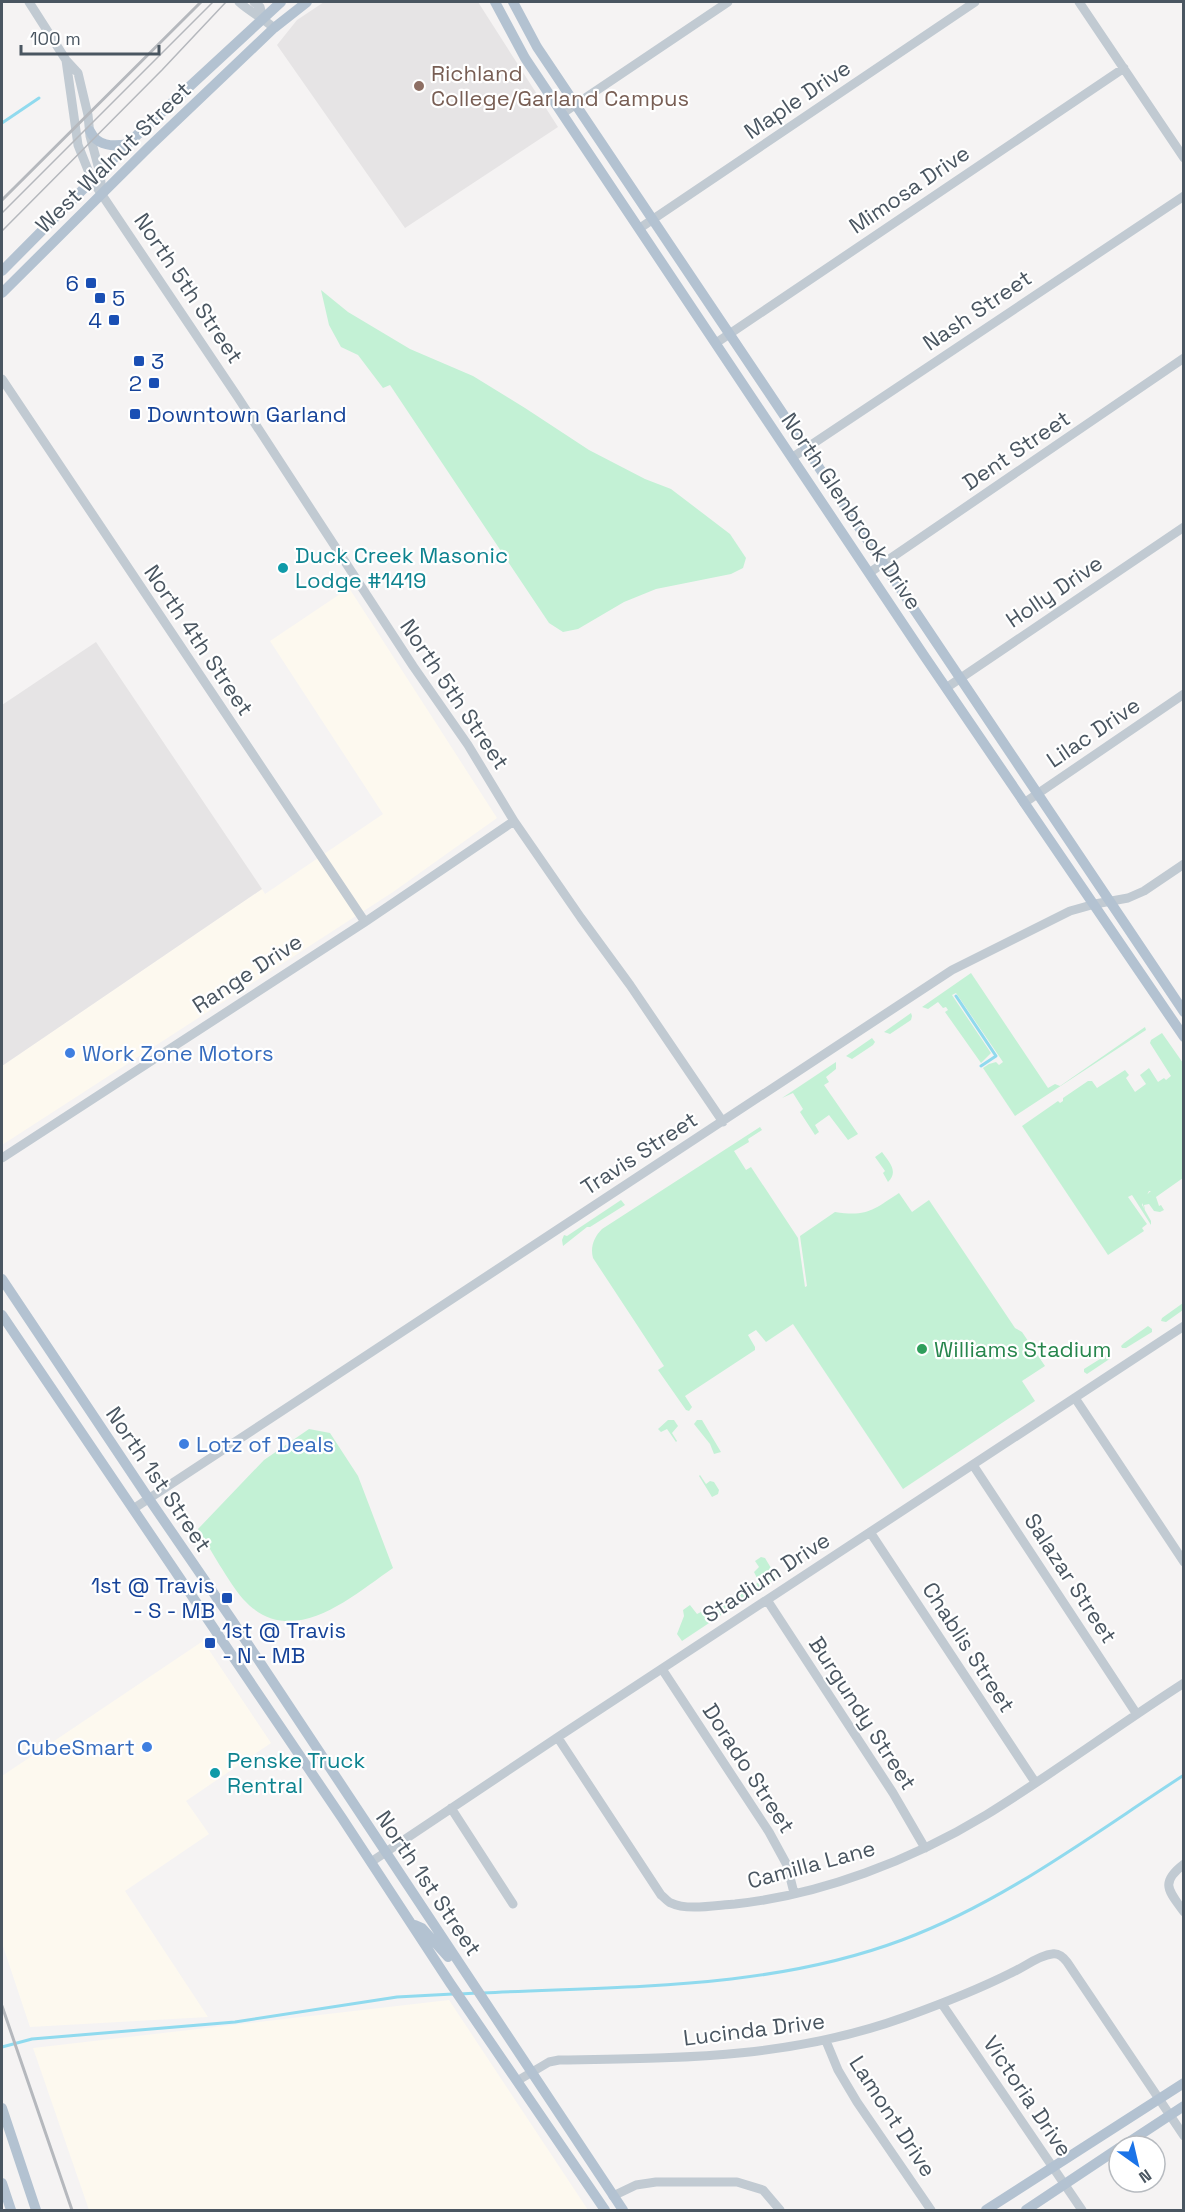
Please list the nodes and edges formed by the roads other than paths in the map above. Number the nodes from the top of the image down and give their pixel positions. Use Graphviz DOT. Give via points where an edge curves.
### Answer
graph roads {
  1 [pos="29,2"];
  2 [pos="239,2"];
  3 [pos="254,2"];
  4 [pos="281,2"];
  5 [pos="306,2"];
  6 [pos="495,2"];
  7 [pos="513,2"];
  8 [pos="728,2"];
  9 [pos="975,2"];
  10 [pos="1079,2"];
  11 [pos="263,18"];
  12 [pos="274,28"];
  13 [pos="66,60"];
  14 [pos="1124,68"];
  15 [pos="576,104"];
  16 [pos="563,112"];
  17 [pos="90,131"];
  18 [pos="128,144"];
  19 [pos="1184,158"];
  20 [pos="96,177"];
  21 [pos="102,193"];
  22 [pos="1184,196"];
  23 [pos="652,220"];
  24 [pos="640,228"];
  25 [pos="2,271"];
  26 [pos="2,293"];
  27 [pos="730,333"];
  28 [pos="716,343"];
  29 [pos="1184,358"];
  30 [pos="2,379"];
  31 [pos="807,448"];
  32 [pos="793,457"];
  33 [pos="1184,527"];
  34 [pos="883,563"];
  35 [pos="869,573"];
  36 [pos="959,678"];
  37 [pos="946,688"];
  38 [pos="1184,694"];
  39 [pos="1038,794"];
  40 [pos="1024,803"];
  41 [pos="514,821"];
  42 [pos="1184,864"];
  43 [pos="1111,902"];
  44 [pos="1095,904"];
  45 [pos="365,922"];
  46 [pos="1184,1012"];
  47 [pos="1183,1035"];
  48 [pos="723,1122"];
  49 [pos="2,1158"];
  50 [pos="2,1279"];
  51 [pos="5,1292"];
  52 [pos="2,1315"];
  53 [pos="1182,1331"];
  54 [pos="1075,1398"];
  55 [pos="973,1465"];
  56 [pos="130,1472"];
  57 [pos="115,1482"];
  58 [pos="149,1499"];
  59 [pos="134,1509"];
  60 [pos="870,1533"];
  61 [pos="1184,1562"];
  62 [pos="767,1600"];
  63 [pos="224,1607"];
  64 [pos="207,1618"];
  65 [pos="662,1669"];
  66 [pos="1184,1683"];
  67 [pos="1136,1713"];
  68 [pos="558,1738"];
  69 [pos="1035,1782"];
  70 [pos="451,1808"];
  71 [pos="925,1848"];
  72 [pos="385,1853"];
  73 [pos="371,1862"];
  74 [pos="1184,1864"];
  75 [pos="794,1893"];
  76 [pos="513,1904"];
  77 [pos="1184,1912"];
  78 [pos="412,1925"];
  79 [pos="469,1979"];
  80 [pos="942,2004"];
  81 [pos="826,2041"];
  82 [pos="531,2072"];
  83 [pos="518,2081"];
  84 [pos="1184,2083"];
  85 [pos="1158,2100"];
  86 [pos="1184,2106"];
  87 [pos="2,2108"];
  88 [pos="1169,2115"];
  89 [pos="1140,2134"];
  90 [pos="1184,2136"];
  91 [pos="1107,2156"];
  92 [pos="1053,2168"];
  93 [pos="2,2183"];
  94 [pos="1064,2185"];
  95 [pos="613,2196"];
  96 [pos="11,2211"];
  97 [pos="36,2211"];
  98 [pos="605,2211"];
  99 [pos="623,2211"];
  100 [pos="780,2211"];
  101 [pos="931,2211"];
  102 [pos="986,2211"];
  103 [pos="1026,2211"];
  104 [pos="1082,2211"];
  1 -- 13 [label="street, North 5th Street"];
  2 -- 11 [label="street"];
  3 -- 11 [label="street"];
  4 -- 11 [label="main road, West Walnut Street"];
  5 -- 12 [label="main road, West Walnut Street"];
  6 -- 16 [label="main road, North Glenbrook Drive" via="525,58"];
  7 -- 15 [label="main road, North Glenbrook Drive" via="537,47"];
  8 -- 15 [label="street"];
  9 -- 23 [label="street, Maple Drive"];
  10 -- 14 [label="street"];
  11 -- 12 [label="street"];
  11 -- 18 [label="main road, West Walnut Street"];
  12 -- 21 [label="main road, West Walnut Street"];
  13 -- 17 [label="street, North 5th Street" via="78,73"];
  13 -- 20 [label="street, North 5th Street" via="78,145"];
  14 -- 19 [label="street"];
  14 -- 27 [label="street, Mimosa Drive"];
  15 -- 16 [label="street"];
  15 -- 23 [label="main road, North Glenbrook Drive"];
  16 -- 24 [label="main road, North Glenbrook Drive"];
  17 -- 18 [label="main road" via="94,139 104,144"];
  17 -- 20 [label="street, North 5th Street"];
  18 -- 20 [label="main road, West Walnut Street"];
  20 -- 21 [label="street, North 5th Street"];
  20 -- 25 [label="main road, West Walnut Street"];
  21 -- 26 [label="main road, West Walnut Street"];
  21 -- 41 [label="street, North 5th Street" via="468,745"];
  22 -- 31 [label="street, Nash Street"];
  23 -- 24 [label="street, Maple Drive"];
  23 -- 27 [label="main road, North Glenbrook Drive"];
  24 -- 28 [label="main road, North Glenbrook Drive"];
  27 -- 28 [label="street, Mimosa Drive"];
  27 -- 31 [label="main road, North Glenbrook Drive"];
  28 -- 32 [label="main road, North Glenbrook Drive"];
  29 -- 34 [label="street, Dent Street"];
  30 -- 45 [label="street, North 4th Street"];
  31 -- 32 [label="street, Nash Street"];
  31 -- 34 [label="main road, North Glenbrook Drive"];
  32 -- 35 [label="main road, North Glenbrook Drive"];
  33 -- 36 [label="street, Holly Drive"];
  34 -- 35 [label="street, Dent Street"];
  34 -- 36 [label="main road, North Glenbrook Drive"];
  35 -- 37 [label="main road, North Glenbrook Drive"];
  36 -- 37 [label="street, Holly Drive"];
  36 -- 39 [label="main road, North Glenbrook Drive"];
  37 -- 40 [label="main road, North Glenbrook Drive"];
  38 -- 39 [label="street, Lilac Drive"];
  39 -- 40 [label="street, Lilac Drive"];
  39 -- 43 [label="main road, North Glenbrook Drive"];
  40 -- 44 [label="main road, North Glenbrook Drive"];
  41 -- 45 [label="street, Range Drive"];
  41 -- 48 [label="street, North 5th Street"];
  42 -- 43 [label="street, Travis Street" via="1144,891"];
  43 -- 44 [label="street, Travis Street"];
  43 -- 46 [label="main road, North Glenbrook Drive"];
  44 -- 47 [label="main road, North Glenbrook Drive"];
  44 -- 48 [label="street, Travis Street" via="1055,918 962,964"];
  45 -- 49 [label="street, Range Drive"];
  48 -- 58 [label="street, Travis Street"];
  50 -- 51 [label="main road, North 1st Street"];
  51 -- 56 [label="main road, North 1st Street"];
  52 -- 57 [label="main road, North 1st Street"];
  53 -- 54 [label="street, Stadium Drive"];
  54 -- 55 [label="street, Stadium Drive"];
  54 -- 61 [label="street"];
  55 -- 60 [label="street, Stadium Drive"];
  55 -- 67 [label="street, Salazar Street"];
  56 -- 57 [label="main road"];
  56 -- 58 [label="main road, North 1st Street"];
  57 -- 59 [label="main road, North 1st Street"];
  58 -- 59 [label="street, Travis Street"];
  58 -- 63 [label="main road, North 1st Street"];
  59 -- 64 [label="main road, North 1st Street"];
  60 -- 62 [label="street, Stadium Drive"];
  60 -- 69 [label="street, Chablis Street"];
  62 -- 65 [label="street, Stadium Drive"];
  62 -- 71 [label="street, Burgundy Street" via="893,1792"];
  63 -- 64 [label="main road"];
  63 -- 72 [label="main road, North 1st Street"];
  64 -- 73 [label="main road, North 1st Street"];
  65 -- 68 [label="street, Stadium Drive"];
  65 -- 75 [label="street, Dorado Street" via="769,1832 787,1865"];
  66 -- 67 [label="street, Camilla Lane"];
  67 -- 69 [label="street, Camilla Lane"];
  68 -- 70 [label="street, Stadium Drive"];
  68 -- 75 [label="street, Camilla Lane" via="661,1895 671,1903 700,1907"];
  69 -- 71 [label="street, Camilla Lane" via="986,1815"];
  70 -- 72 [label="street, Stadium Drive"];
  70 -- 76 [label="street"];
  71 -- 75 [label="street, Camilla Lane" via="865,1874"];
  72 -- 73 [label="street, Stadium Drive"];
  72 -- 79 [label="main road, North 1st Street"];
  73 -- 78 [label="main road, North 1st Street"];
  74 -- 77 [label="street" via="1169,1880 1169,1890"];
  78 -- 79 [label="main road" via="422,1928"];
  78 -- 83 [label="main road, North 1st Street"];
  79 -- 82 [label="main road, North 1st Street"];
  80 -- 81 [label="street, Lucinda Drive"];
  80 -- 85 [label="street, Lucinda Drive" via="1049,1954 1057,1954 1067,1962"];
  80 -- 92 [label="street, Victoria Drive"];
  81 -- 82 [label="street, Lucinda Drive" via="691,2058 558,2060"];
  81 -- 101 [label="street, Lamont Drive" via="857,2102"];
  82 -- 83 [label="street, Lucinda Drive"];
  82 -- 95 [label="main road, North 1st Street"];
  83 -- 98 [label="main road, North 1st Street"];
  84 -- 85 [label="main road"];
  85 -- 88 [label="street"];
  85 -- 92 [label="main road"];
  86 -- 88 [label="main road"];
  87 -- 97 [label="main road"];
  88 -- 89 [label="main road"];
  88 -- 90 [label="street"];
  91 -- 94 [label="main road"];
  92 -- 94 [label="street, Victoria Drive"];
  92 -- 102 [label="main road"];
  93 -- 96 [label="main road"];
  94 -- 103 [label="main road"];
  94 -- 104 [label="street, Victoria Drive"];
  95 -- 99 [label="main road, North 1st Street"];
  95 -- 100 [label="street" via="656,2181 737,2182 763,2190"];
}
